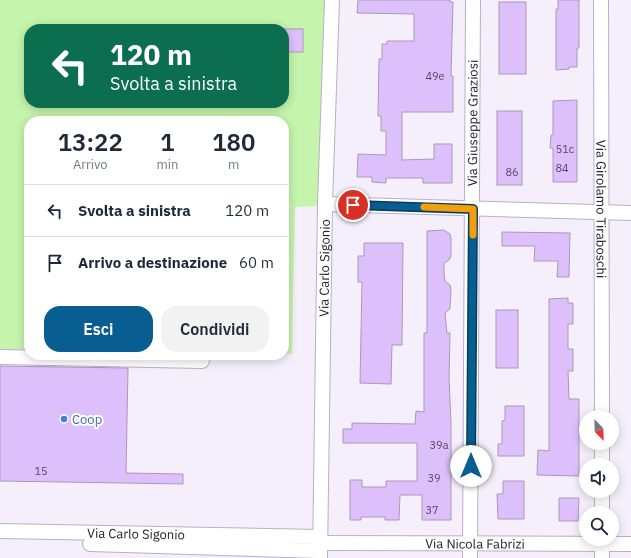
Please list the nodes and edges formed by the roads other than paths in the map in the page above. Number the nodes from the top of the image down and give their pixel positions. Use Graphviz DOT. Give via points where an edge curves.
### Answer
graph roads {
  1 [pos="332,0"];
  2 [pos="473,0"];
  3 [pos="601,0"];
  4 [pos="325,204"];
  5 [pos="473,209"];
  6 [pos="602,212"];
  7 [pos="631,213"];
  8 [pos="0,357"];
  9 [pos="24,357"];
  10 [pos="152,360"];
  11 [pos="202,361"];
  12 [pos="602,410"];
  13 [pos="0,530"];
  14 [pos="579,541"];
  15 [pos="470,543"];
  16 [pos="619,543"];
  17 [pos="90,544"];
  18 [pos="631,544"];
  19 [pos="602,546"];
  20 [pos="320,547"];
  21 [pos="470,558"];
  22 [pos="602,558"];
  1 -- 4 [label="street, Via Carlo Sigonio"];
  2 -- 5 [label="street, Via Giuseppe Graziosi"];
  3 -- 6 [label="street, Via Girolamo Tiraboschi"];
  4 -- 5 [label="street"];
  4 -- 20 [label="street, Via Carlo Sigonio"];
  5 -- 6 [label="street"];
  5 -- 15 [label="street, Via Giuseppe Graziosi"];
  6 -- 7 [label="street"];
  6 -- 12 [label="street, Via Girolamo Tiraboschi"];
  8 -- 9 [label="street"];
  10 -- 11 [label="street"];
  13 -- 20 [label="street, Via Carlo Sigonio"];
  14 -- 15 [label="street, Via Nicola Fabrizi"];
  15 -- 20 [label="street, Via Nicola Fabrizi"];
  15 -- 21 [label="street, Via Giuseppe Graziosi"];
  16 -- 18 [label="street, Via Nicola Fabrizi"];
  17 -- 20 [label="street, Via Carlo Sigonio"];
  19 -- 22 [label="street"];
}
